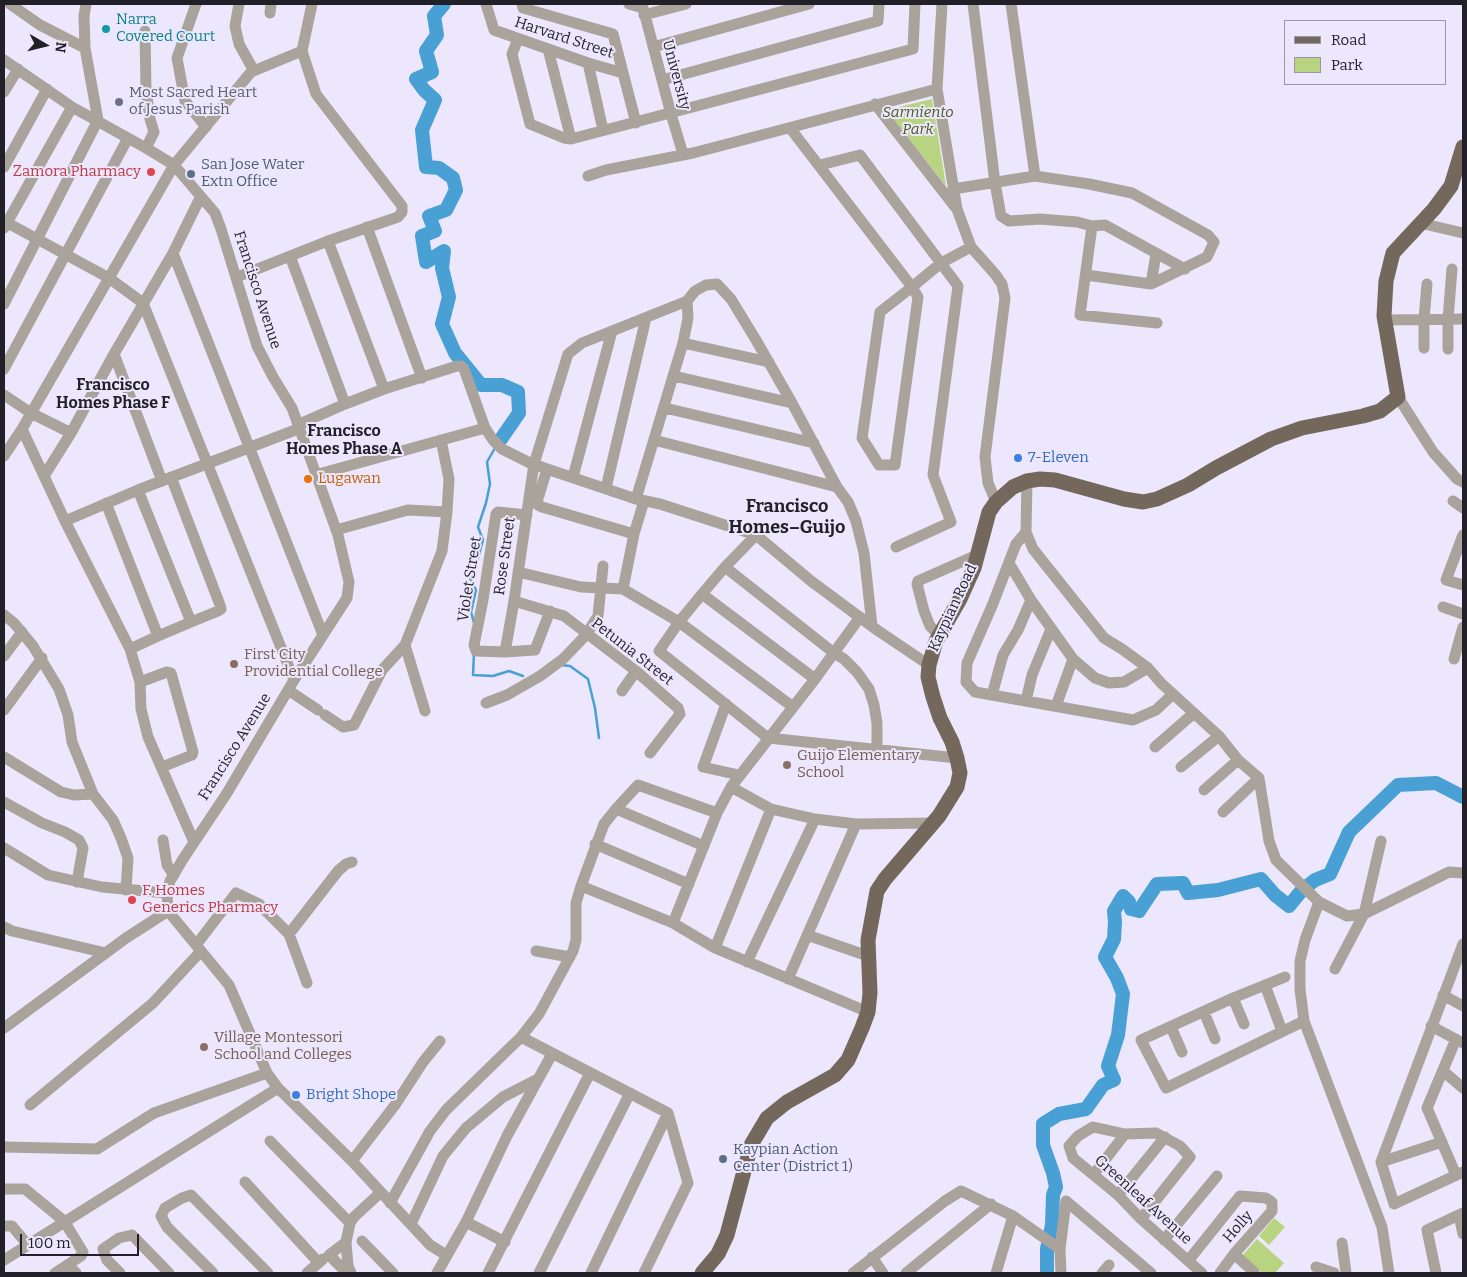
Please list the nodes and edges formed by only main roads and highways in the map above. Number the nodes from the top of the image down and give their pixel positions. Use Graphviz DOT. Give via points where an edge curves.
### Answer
graph roads {
  1 [pos="1463,147"];
  2 [pos="703,1273"];
  1 -- 2 [label="main road, Kaypian Road" via="1451,186 1393,253 1386,282 1385,320 1398,398 1380,411 1302,428 1271,439 1157,499 1143,502 1124,499 1055,480 1040,479 1013,487 989,512 974,568 936,640 929,665 932,698 952,742 960,773 957,787 877,892 868,956 868,1012 848,1060 835,1075 787,1102 767,1118 751,1145 727,1235 718,1254"];
}
